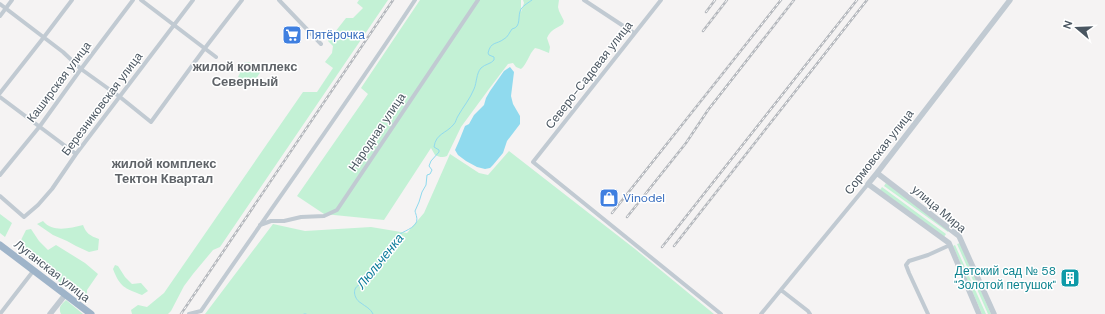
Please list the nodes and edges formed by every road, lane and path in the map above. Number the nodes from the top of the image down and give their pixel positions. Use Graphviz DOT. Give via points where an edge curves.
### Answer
graph roads {
  1 [pos="12,0"];
  2 [pos="72,0"];
  3 [pos="134,0"];
  4 [pos="141,0"];
  5 [pos="192,0"];
  6 [pos="242,0"];
  7 [pos="279,0"];
  8 [pos="415,0"];
  9 [pos="478,0"];
  10 [pos="584,0"];
  11 [pos="661,0"];
  12 [pos="1010,0"];
  13 [pos="0,4"];
  14 [pos="6,9"];
  15 [pos="0,16"];
  16 [pos="173,24"];
  17 [pos="634,33"];
  18 [pos="44,37"];
  19 [pos="321,44"];
  20 [pos="205,48"];
  21 [pos="216,57"];
  22 [pos="81,68"];
  23 [pos="0,93"];
  24 [pos="0,97"];
  25 [pos="120,97"];
  26 [pos="40,126"];
  27 [pos="76,154"];
  28 [pos="878,173"];
  29 [pos="0,175"];
  30 [pos="868,184"];
  31 [pos="0,196"];
  32 [pos="260,225"];
  33 [pos="0,245"];
  34 [pos="950,245"];
  35 [pos="34,270"];
  36 [pos="781,290"];
  37 [pos="65,295"];
  38 [pos="0,314"];
  39 [pos="50,314"];
  40 [pos="91,314"];
  41 [pos="189,314"];
  42 [pos="721,314"];
  43 [pos="761,314"];
  44 [pos="810,314"];
  45 [pos="928,314"];
  46 [pos="979,314"];
  47 [pos="994,314"];
  1 -- 14 [label="street"];
  2 -- 18 [label="street"];
  3 -- 22 [label="street, Каширская улица"];
  4 -- 16 [label="street"];
  5 -- 16 [label="street, Березниковская улица"];
  6 -- 20 [label="street"];
  7 -- 19 [label="street"];
  8 -- 32 [label="street"];
  9 -- 32 [label="street, Народная улица" via="337,210 324,216 271,221"];
  10 -- 17 [label="street"];
  11 -- 17 [label="street, Северо-Садовая улица"];
  12 -- 28 [label="street, Сормовская улица"];
  13 -- 14 [label="street"];
  14 -- 15 [label="street"];
  14 -- 18 [label="street"];
  16 -- 20 [label="street"];
  16 -- 25 [label="street, Березниковская улица"];
  17 -- 42 [label="street, Северо-Садовая улица" via="533,162"];
  18 -- 22 [label="street"];
  18 -- 23 [label="street"];
  20 -- 21 [label="street"];
  20 -- 25 [label="street" via="151,122"];
  22 -- 25 [label="street"];
  22 -- 26 [label="street, Каширская улица"];
  24 -- 26 [label="street"];
  25 -- 27 [label="street, Березниковская улица"];
  26 -- 27 [label="street"];
  26 -- 29 [label="street, Каширская улица"];
  27 -- 31 [label="street, Березниковская улица" via="52,189 24,217"];
  28 -- 30 [label="street, Сормовская улица"];
  28 -- 47 [label="street, улица Мира" via="959,236"];
  30 -- 34 [label="street, улица Мира"];
  30 -- 36 [label="street, Сормовская улица"];
  32 -- 41 [label="street" via="201,311"];
  33 -- 35 [label="highway, Луганская улица"];
  34 -- 45 [label="street" via="909,261 906,266"];
  34 -- 46 [label="street, улица Мира"];
  35 -- 37 [label="highway, Луганская улица"];
  35 -- 38 [label="street"];
  36 -- 43 [label="street, Сормовская улица"];
  36 -- 44 [label="street"];
  37 -- 39 [label="street"];
  37 -- 40 [label="highway, Луганская улица"];
}
